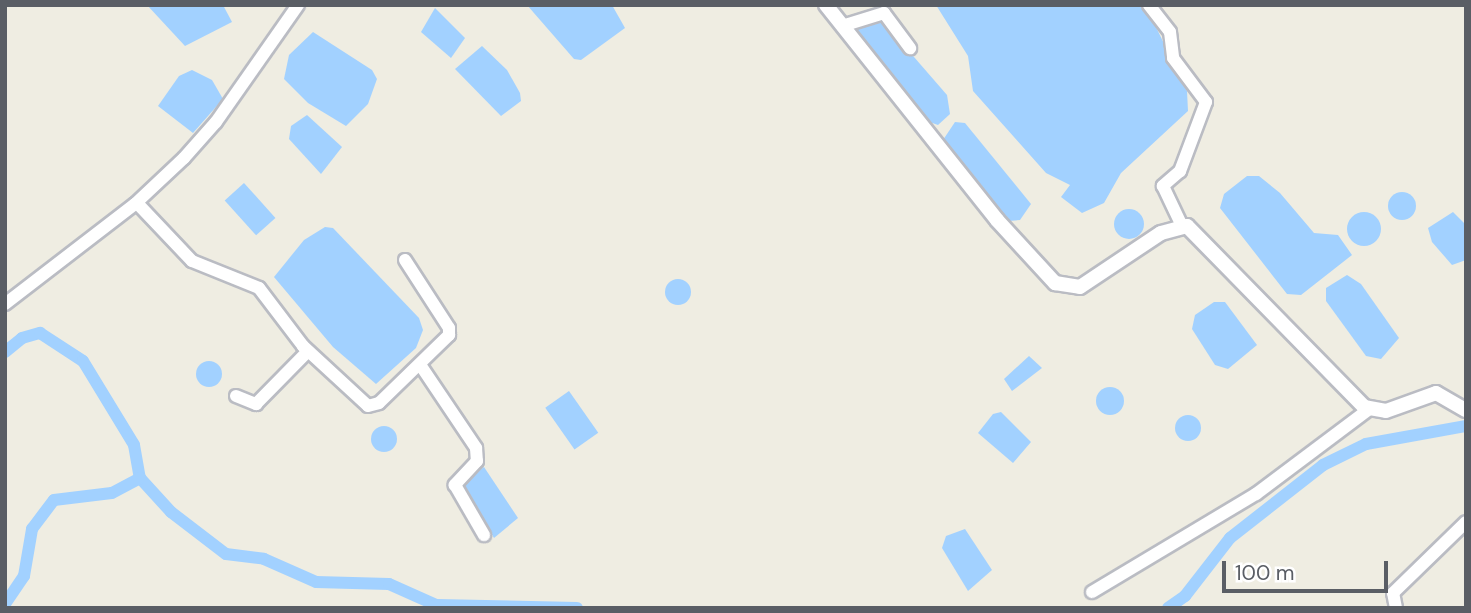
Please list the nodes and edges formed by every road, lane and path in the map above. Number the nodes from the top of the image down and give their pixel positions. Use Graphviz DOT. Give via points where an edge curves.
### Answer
graph roads {
  1 [pos="298,5"];
  2 [pos="827,5"];
  3 [pos="1149,5"];
  4 [pos="842,26"];
  5 [pos="910,48"];
  6 [pos="137,203"];
  7 [pos="1182,226"];
  8 [pos="405,260"];
  9 [pos="5,304"];
  10 [pos="308,351"];
  11 [pos="421,366"];
  12 [pos="236,396"];
  13 [pos="1464,409"];
  14 [pos="1368,410"];
  15 [pos="1466,522"];
  16 [pos="484,535"];
  17 [pos="1092,592"];
  18 [pos="1396,608"];
  1 -- 6 [label="street" via="216,122"];
  2 -- 4 [label="street"];
  3 -- 7 [label="street" via="1170,32 1173,58 1206,102 1180,171 1163,186"];
  4 -- 5 [label="street" via="884,13"];
  4 -- 7 [label="street" via="997,220 1061,287 1080,287 1161,233"];
  6 -- 9 [label="street"];
  6 -- 10 [label="street" via="192,261 259,288"];
  7 -- 14 [label="street" via="1199,233"];
  8 -- 11 [label="street" via="449,328 446,340"];
  10 -- 11 [label="street" via="368,406 379,403"];
  10 -- 12 [label="street" via="256,404"];
  11 -- 16 [label="street" via="476,448 477,461 455,485"];
  13 -- 14 [label="street" via="1436,393 1386,411"];
  14 -- 17 [label="street" via="1342,434 1246,501"];
  15 -- 18 [label="street" via="1393,593"];
}
